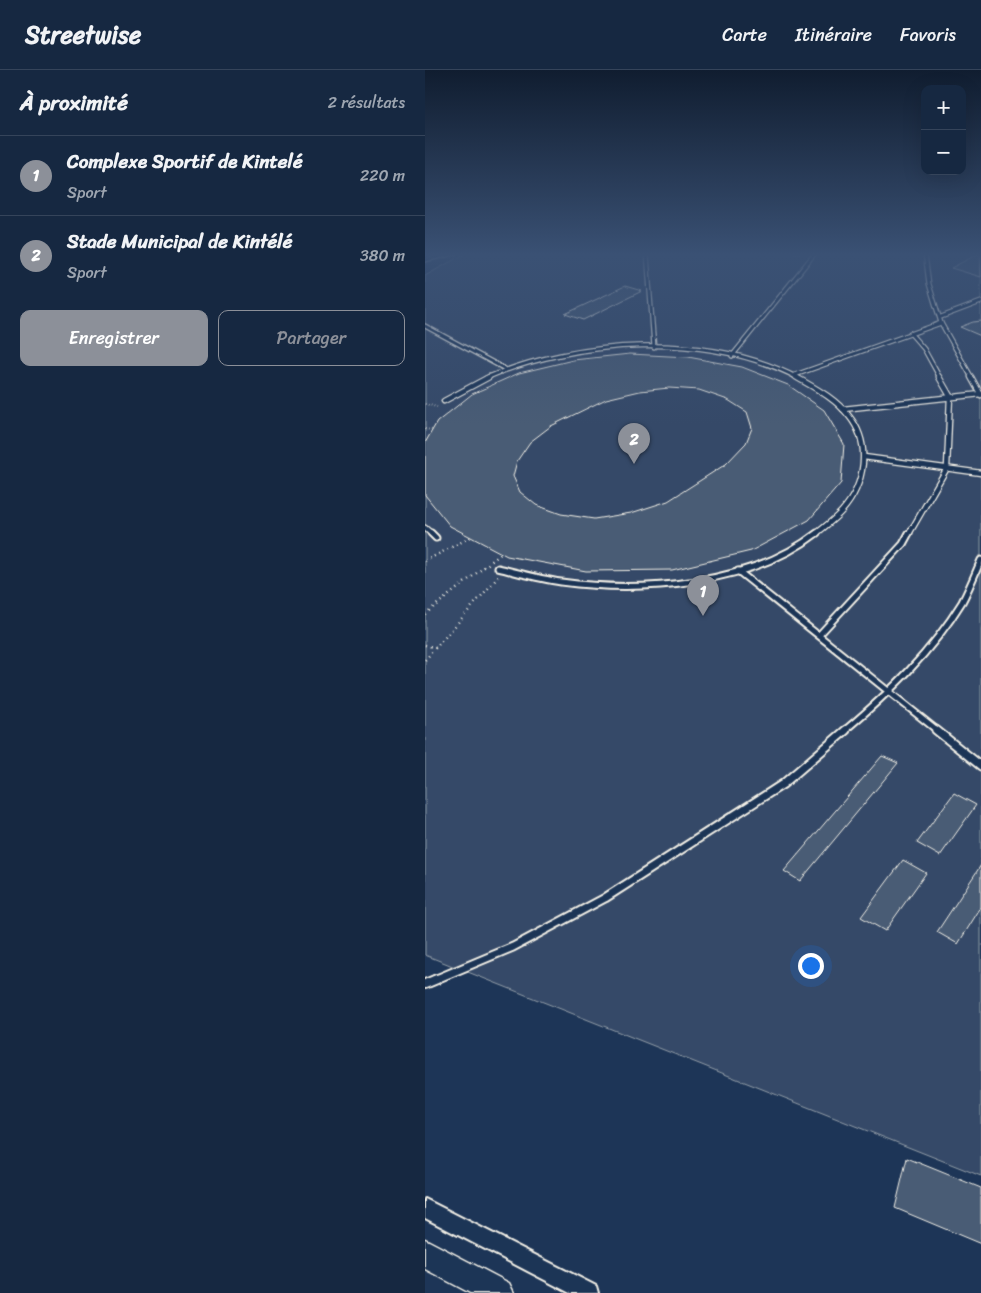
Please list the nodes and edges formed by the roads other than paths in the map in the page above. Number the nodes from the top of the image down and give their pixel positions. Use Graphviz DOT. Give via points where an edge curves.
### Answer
graph roads {
  1 [pos="651,310"];
  2 [pos="769,310"];
  3 [pos="938,310"];
  4 [pos="959,310"];
  5 [pos="941,317"];
  6 [pos="941,323"];
  7 [pos="425,326"];
  8 [pos="910,333"];
  9 [pos="654,347"];
  10 [pos="732,356"];
  11 [pos="505,369"];
  12 [pos="795,375"];
  13 [pos="981,394"];
  14 [pos="950,396"];
  15 [pos="444,401"];
  16 [pos="843,409"];
  17 [pos="864,457"];
  18 [pos="947,468"];
  19 [pos="981,473"];
  20 [pos="425,528"];
  21 [pos="436,538"];
  22 [pos="981,560"];
  23 [pos="499,568"];
  24 [pos="738,571"];
  25 [pos="820,634"];
  26 [pos="889,693"];
  27 [pos="981,766"];
  28 [pos="425,984"];
  29 [pos="425,1208"];
  30 [pos="425,1253"];
  31 [pos="499,1293"];
  32 [pos="589,1293"];
  1 -- 9 [label="lane"];
  2 -- 10 [label="lane"];
  3 -- 5 [label="lane"];
  4 -- 5 [label="lane"];
  5 -- 6 [label="lane"];
  6 -- 8 [label="lane"];
  6 -- 13 [label="lane"];
  7 -- 11 [label="lane"];
  8 -- 12 [label="lane"];
  8 -- 14 [label="lane" via="924,350"];
  9 -- 10 [label="lane"];
  9 -- 11 [label="lane" via="573,352"];
  10 -- 12 [label="lane"];
  11 -- 15 [label="lane"];
  12 -- 16 [label="lane"];
  13 -- 14 [label="lane"];
  14 -- 16 [label="lane"];
  14 -- 18 [label="lane"];
  16 -- 17 [label="lane" via="859,434"];
  17 -- 18 [label="lane"];
  17 -- 24 [label="lane" via="859,486 833,520 798,545"];
  18 -- 19 [label="lane"];
  18 -- 25 [label="lane" via="903,544"];
  20 -- 21 [label="lane"];
  22 -- 26 [label="lane" via="962,601 933,643"];
  23 -- 24 [label="lane" via="569,583 625,586"];
  24 -- 25 [label="lane"];
  25 -- 26 [label="lane"];
  26 -- 27 [label="lane"];
  26 -- 28 [label="lane" via="783,784 605,898 521,942"];
  29 -- 32 [label="street"];
  30 -- 31 [label="main road"];
}
